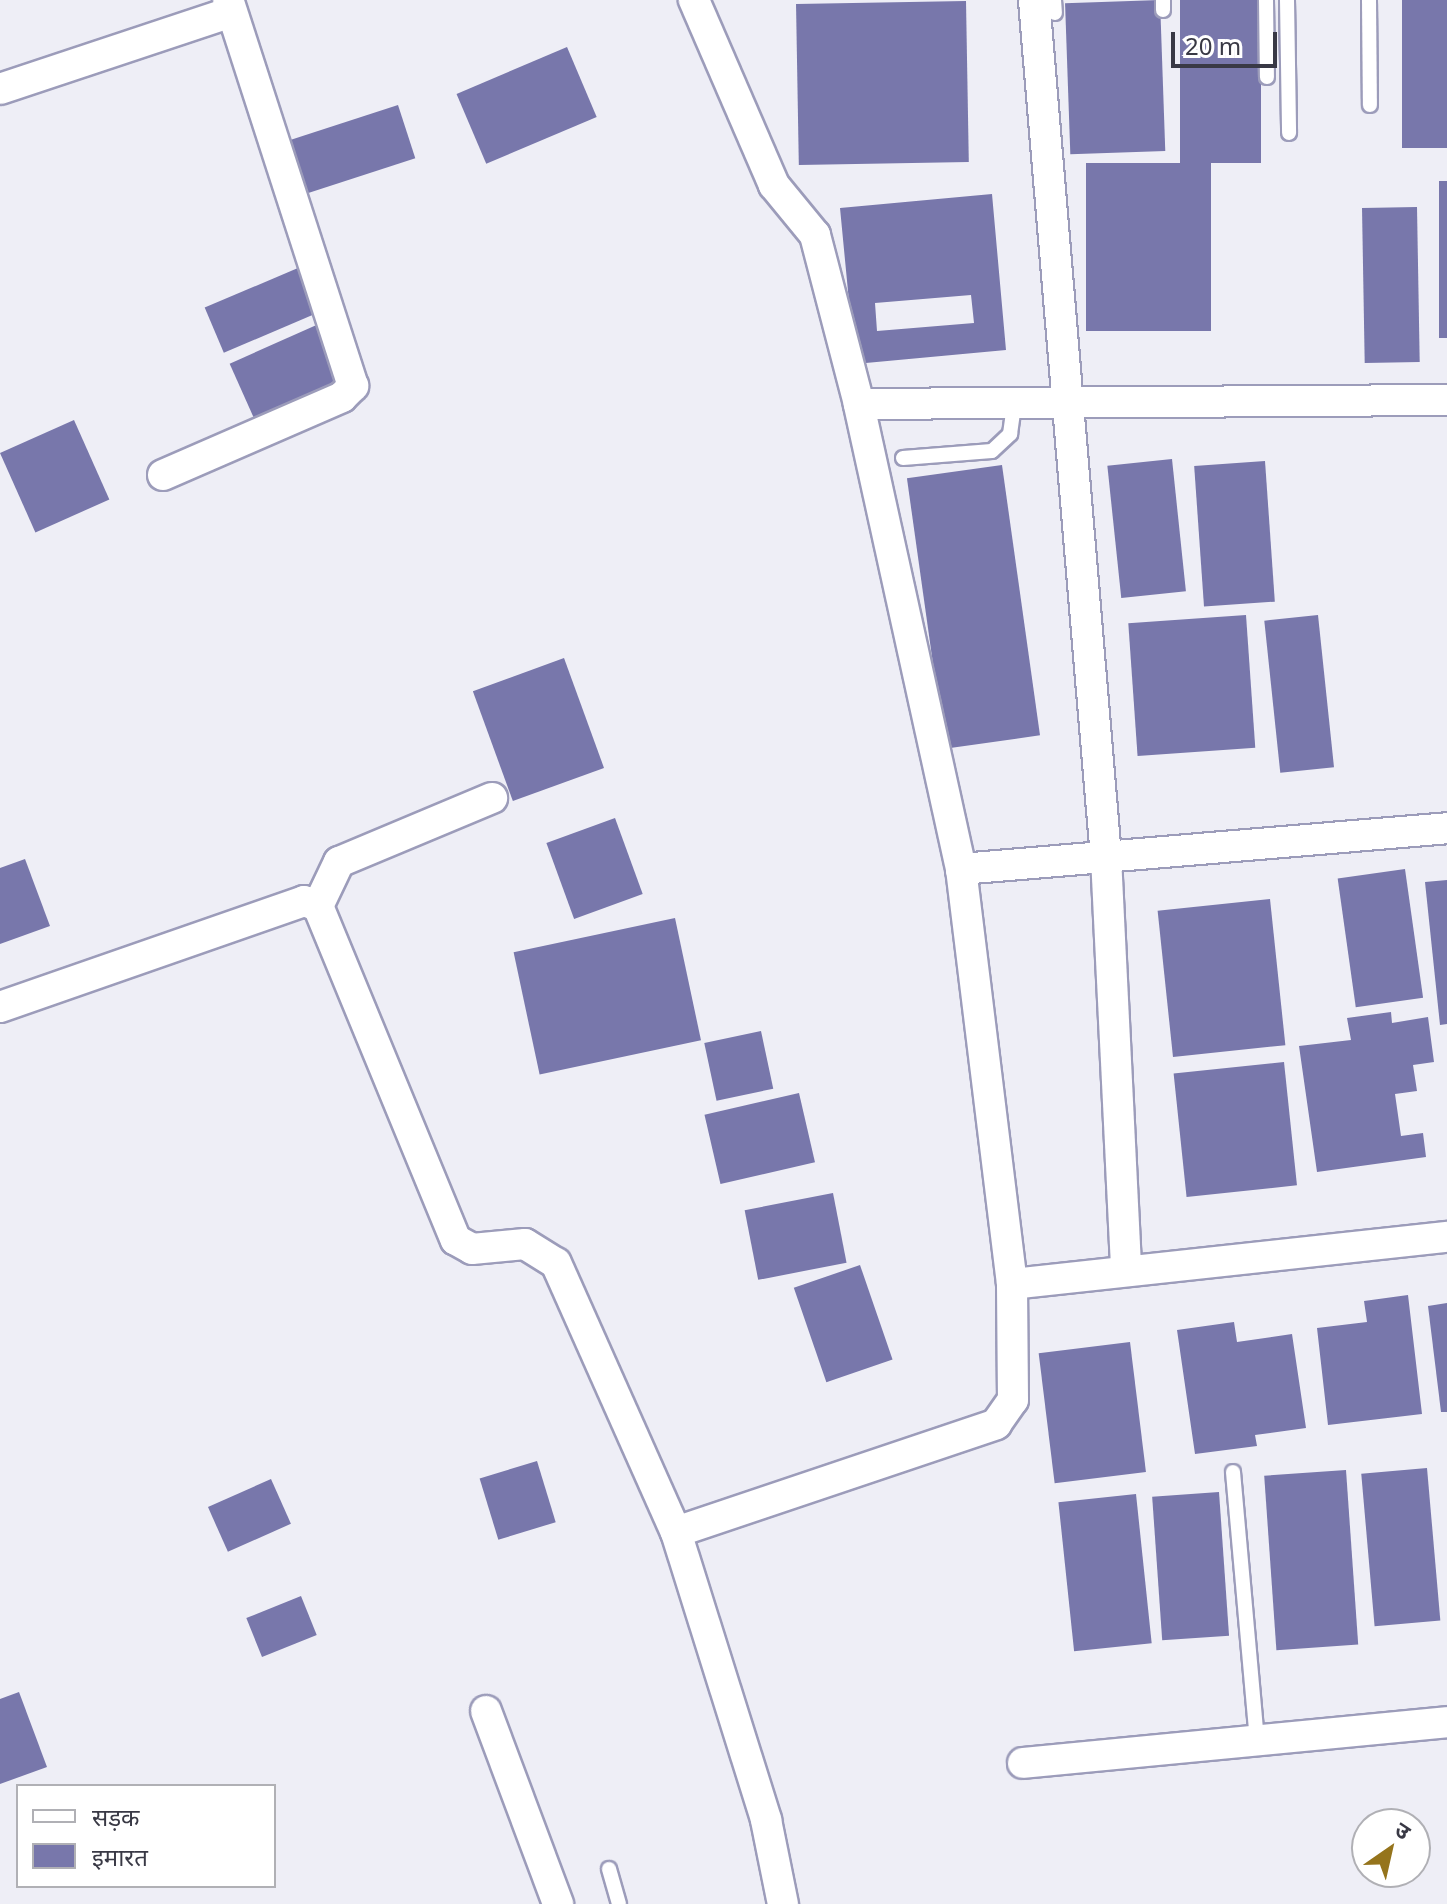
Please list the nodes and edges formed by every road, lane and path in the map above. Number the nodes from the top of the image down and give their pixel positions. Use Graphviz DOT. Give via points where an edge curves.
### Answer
graph roads {
  1 [pos="694,0"];
  2 [pos="1266,0"];
  3 [pos="1287,0"];
  4 [pos="1369,0"];
  5 [pos="1048,4"];
  6 [pos="229,7"];
  7 [pos="1267,77"];
  8 [pos="0,89"];
  9 [pos="1370,105"];
  10 [pos="1289,133"];
  11 [pos="1447,400"];
  12 [pos="859,404"];
  13 [pos="1014,405"];
  14 [pos="1066,405"];
  15 [pos="903,458"];
  16 [pos="163,475"];
  17 [pos="492,798"];
  18 [pos="1447,828"];
  19 [pos="1106,857"];
  20 [pos="961,869"];
  21 [pos="318,906"];
  22 [pos="0,1007"];
  23 [pos="1447,1237"];
  24 [pos="1126,1270"];
  25 [pos="1012,1284"];
  26 [pos="1233,1472"];
  27 [pos="676,1532"];
  28 [pos="486,1711"];
  29 [pos="1447,1722"];
  30 [pos="1257,1740"];
  31 [pos="1023,1763"];
  32 [pos="609,1869"];
  33 [pos="558,1904"];
  34 [pos="619,1904"];
  35 [pos="783,1904"];
  1 -- 12 [label="street" via="774,185 815,235"];
  2 -- 7 [label="lane"];
  3 -- 10 [label="lane"];
  4 -- 9 [label="lane"];
  5 -- 14 [label="street"];
  6 -- 8 [label="street"];
  6 -- 16 [label="street" via="353,386 342,397"];
  11 -- 14 [label="street"];
  12 -- 13 [label="street"];
  12 -- 20 [label="street"];
  13 -- 14 [label="street"];
  13 -- 15 [label="lane" via="1010,434 992,451"];
  14 -- 19 [label="street"];
  17 -- 21 [label="street" via="339,862"];
  18 -- 19 [label="street"];
  19 -- 20 [label="street"];
  19 -- 24 [label="street"];
  20 -- 25 [label="street"];
  21 -- 22 [label="street" via="304,901"];
  21 -- 27 [label="street" via="456,1240 472,1249 525,1244 556,1263"];
  23 -- 24 [label="street"];
  24 -- 25 [label="street"];
  25 -- 27 [label="street" via="1013,1400 1003,1418"];
  26 -- 30 [label="lane"];
  27 -- 35 [label="street" via="766,1820"];
  28 -- 33 [label="street"];
  29 -- 30 [label="street"];
  30 -- 31 [label="street"];
  32 -- 34 [label="lane"];
}
